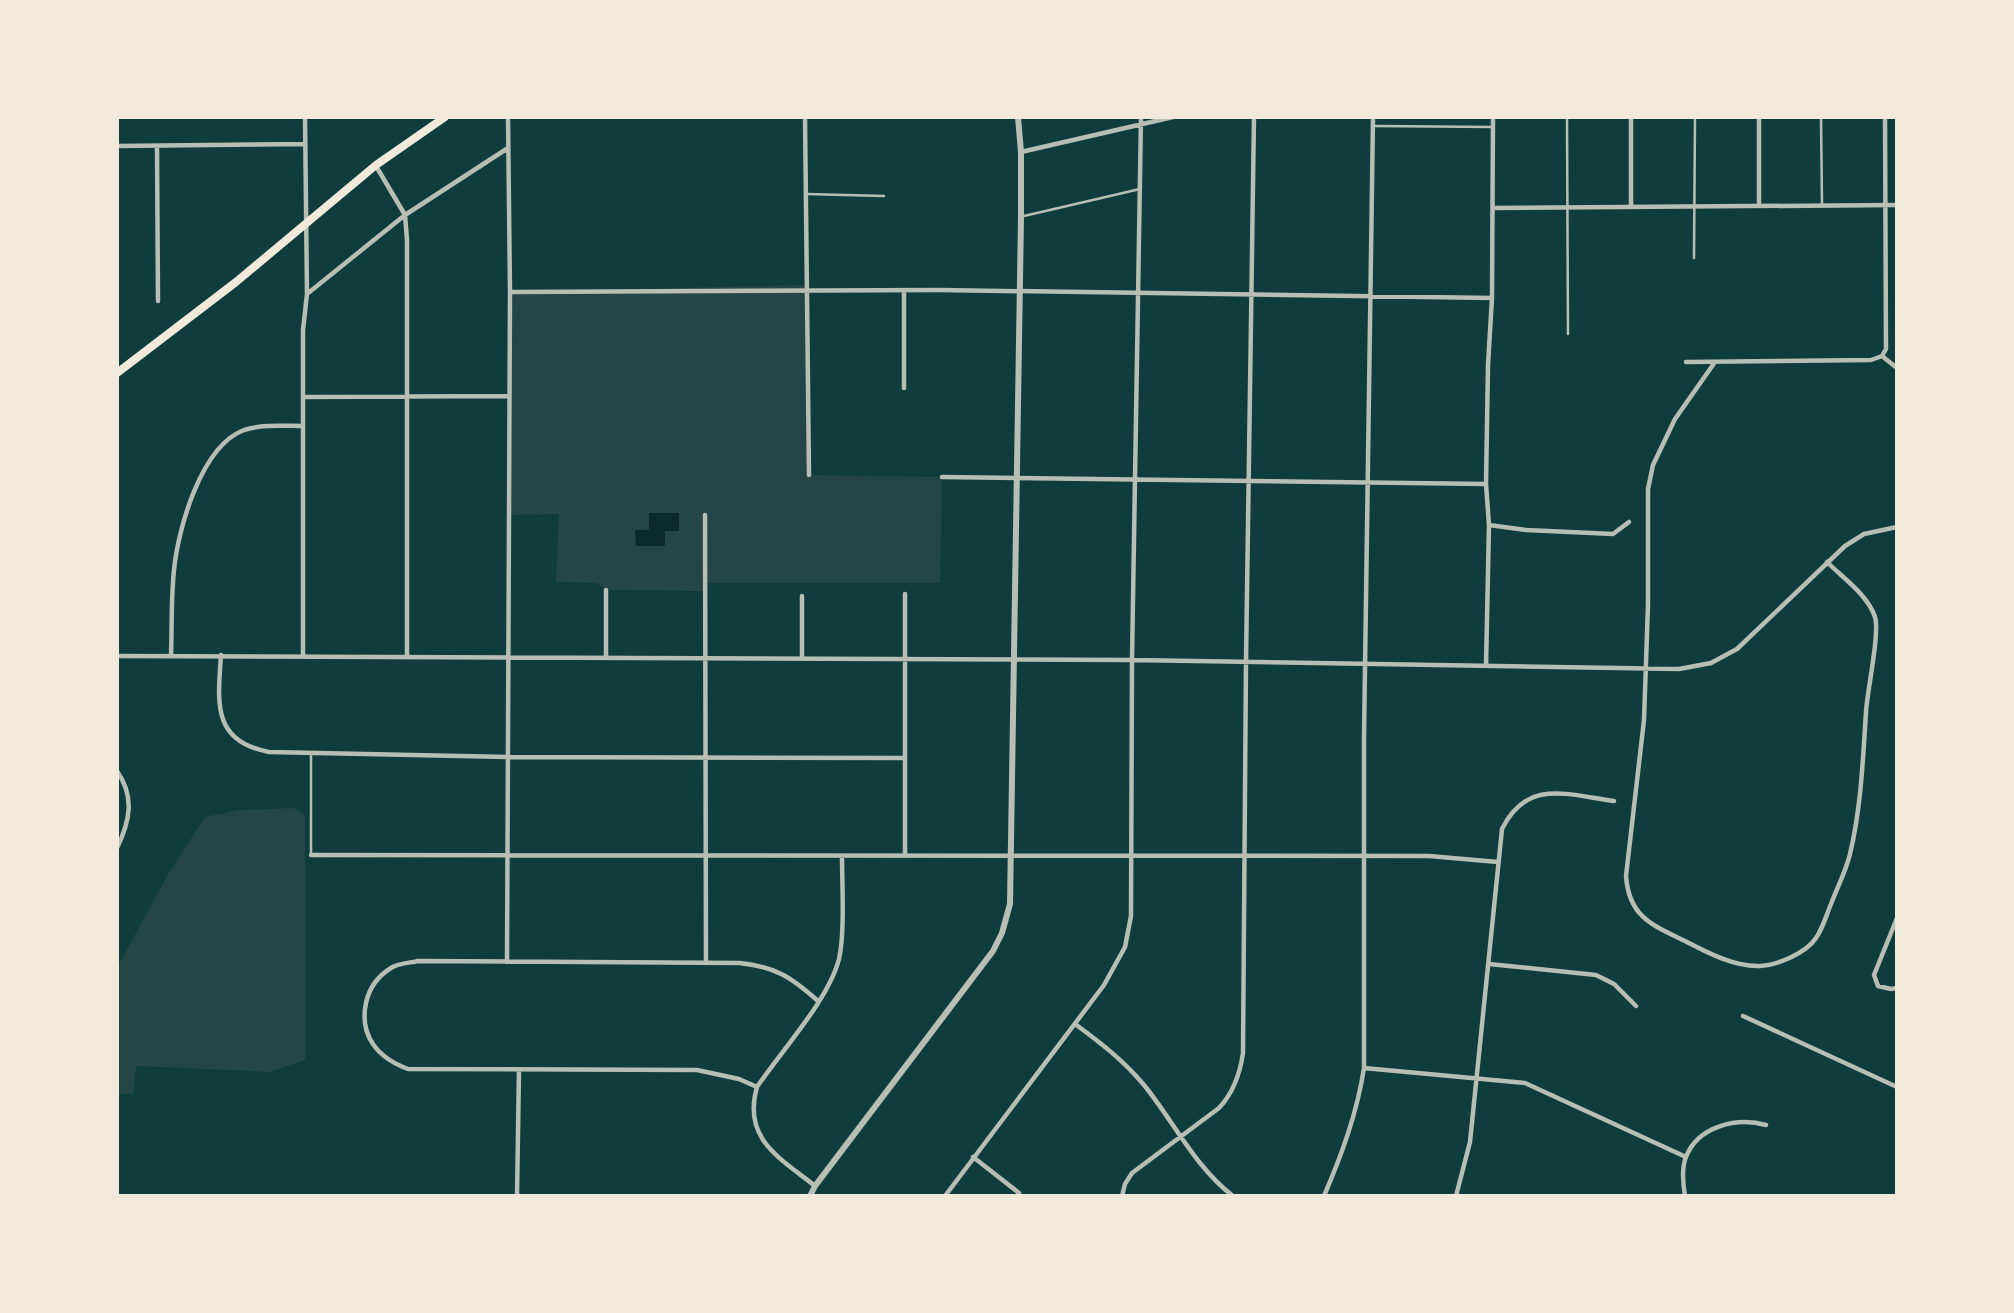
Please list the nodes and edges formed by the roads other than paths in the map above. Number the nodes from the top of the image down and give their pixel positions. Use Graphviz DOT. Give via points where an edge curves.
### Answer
graph roads {
  1 [pos="305,117"];
  2 [pos="445,117"];
  3 [pos="508,117"];
  4 [pos="805,117"];
  5 [pos="1018,117"];
  6 [pos="1141,117"];
  7 [pos="1172,117"];
  8 [pos="1254,117"];
  9 [pos="1373,117"];
  10 [pos="1493,117"];
  11 [pos="1567,117"];
  12 [pos="1631,117"];
  13 [pos="1695,117"];
  14 [pos="1759,117"];
  15 [pos="1821,117"];
  16 [pos="1885,117"];
  17 [pos="1142,125"];
  18 [pos="1373,126"];
  19 [pos="1493,127"];
  20 [pos="305,144"];
  21 [pos="117,146"];
  22 [pos="157,146"];
  23 [pos="508,148"];
  24 [pos="1021,152"];
  25 [pos="376,165"];
  26 [pos="1140,189"];
  27 [pos="806,194"];
  28 [pos="884,195"];
  29 [pos="1759,205"];
  30 [pos="1822,205"];
  31 [pos="1886,205"];
  32 [pos="1897,205"];
  33 [pos="1631,206"];
  34 [pos="1696,206"];
  35 [pos="1568,207"];
  36 [pos="1493,208"];
  37 [pos="405,215"];
  38 [pos="1021,217"];
  39 [pos="307,223"];
  40 [pos="1694,258"];
  41 [pos="904,290"];
  42 [pos="510,292"];
  43 [pos="806,292"];
  44 [pos="1020,292"];
  45 [pos="307,294"];
  46 [pos="1138,294"];
  47 [pos="1252,296"];
  48 [pos="1370,297"];
  49 [pos="1492,298"];
  50 [pos="158,301"];
  51 [pos="1568,334"];
  52 [pos="1882,356"];
  53 [pos="1686,362"];
  54 [pos="1715,362"];
  55 [pos="1897,368"];
  56 [pos="117,373"];
  57 [pos="904,388"];
  58 [pos="509,396"];
  59 [pos="304,397"];
  60 [pos="408,397"];
  61 [pos="303,426"];
  62 [pos="809,475"];
  63 [pos="942,477"];
  64 [pos="1016,478"];
  65 [pos="1136,481"];
  66 [pos="1249,482"];
  67 [pos="1367,483"];
  68 [pos="1486,484"];
  69 [pos="705,515"];
  70 [pos="1629,522"];
  71 [pos="1489,525"];
  72 [pos="1897,527"];
  73 [pos="1827,562"];
  74 [pos="606,590"];
  75 [pos="905,594"];
  76 [pos="802,596"];
  77 [pos="221,655"];
  78 [pos="303,655"];
  79 [pos="117,656"];
  80 [pos="171,656"];
  81 [pos="407,657"];
  82 [pos="509,657"];
  83 [pos="606,657"];
  84 [pos="705,657"];
  85 [pos="802,658"];
  86 [pos="905,658"];
  87 [pos="1014,659"];
  88 [pos="1132,660"];
  89 [pos="1245,661"];
  90 [pos="1366,664"];
  91 [pos="1486,666"];
  92 [pos="1646,669"];
  93 [pos="311,753"];
  94 [pos="508,757"];
  95 [pos="706,757"];
  96 [pos="905,758"];
  97 [pos="117,771"];
  98 [pos="1615,801"];
  99 [pos="117,848"];
  100 [pos="311,855"];
  101 [pos="905,855"];
  102 [pos="1013,855"];
  103 [pos="508,856"];
  104 [pos="842,856"];
  105 [pos="1244,856"];
  106 [pos="706,857"];
  107 [pos="1132,857"];
  108 [pos="1364,857"];
  109 [pos="1498,862"];
  110 [pos="1897,918"];
  111 [pos="507,962"];
  112 [pos="706,963"];
  113 [pos="1489,964"];
  114 [pos="1897,988"];
  115 [pos="818,1001"];
  116 [pos="1636,1006"];
  117 [pos="1743,1017"];
  118 [pos="1075,1024"];
  119 [pos="1364,1068"];
  120 [pos="519,1070"];
  121 [pos="1477,1077"];
  122 [pos="757,1087"];
  123 [pos="1897,1087"];
  124 [pos="1766,1125"];
  125 [pos="1180,1136"];
  126 [pos="973,1157"];
  127 [pos="1686,1157"];
  128 [pos="815,1186"];
  129 [pos="1019,1193"];
  130 [pos="517,1196"];
  131 [pos="810,1196"];
  132 [pos="945,1196"];
  133 [pos="1122,1196"];
  134 [pos="1233,1196"];
  135 [pos="1324,1196"];
  136 [pos="1456,1196"];
  137 [pos="1685,1196"];
  1 -- 20 [label="street"];
  2 -- 25 [label="main road"];
  3 -- 23 [label="street"];
  4 -- 27 [label="street"];
  5 -- 24 [label="street"];
  6 -- 17 [label="street"];
  7 -- 17 [label="street"];
  8 -- 47 [label="street"];
  9 -- 18 [label="street"];
  10 -- 19 [label="street"];
  11 -- 35 [label="lane"];
  12 -- 33 [label="street"];
  13 -- 34 [label="lane"];
  14 -- 29 [label="street"];
  15 -- 30 [label="lane"];
  16 -- 31 [label="street"];
  17 -- 24 [label="street"];
  17 -- 26 [label="street"];
  18 -- 19 [label="lane"];
  18 -- 48 [label="street"];
  19 -- 36 [label="street"];
  20 -- 22 [label="street"];
  20 -- 39 [label="street"];
  21 -- 22 [label="street"];
  22 -- 50 [label="street"];
  23 -- 37 [label="street"];
  23 -- 42 [label="street"];
  24 -- 38 [label="street"];
  25 -- 37 [label="street"];
  25 -- 39 [label="main road"];
  26 -- 38 [label="lane"];
  26 -- 46 [label="street"];
  27 -- 28 [label="lane"];
  27 -- 43 [label="street"];
  29 -- 30 [label="street"];
  29 -- 34 [label="street"];
  30 -- 31 [label="street"];
  31 -- 32 [label="street"];
  31 -- 52 [label="street" via="1886,349"];
  33 -- 34 [label="street"];
  33 -- 35 [label="street"];
  34 -- 40 [label="lane"];
  35 -- 36 [label="street"];
  35 -- 51 [label="lane"];
  36 -- 49 [label="street"];
  37 -- 45 [label="street"];
  37 -- 60 [label="street"];
  38 -- 44 [label="street"];
  39 -- 45 [label="street"];
  39 -- 56 [label="main road"];
  41 -- 43 [label="street"];
  41 -- 44 [label="street"];
  41 -- 57 [label="street"];
  42 -- 43 [label="street"];
  42 -- 58 [label="street"];
  43 -- 62 [label="street"];
  44 -- 46 [label="street"];
  44 -- 64 [label="street"];
  45 -- 59 [label="street"];
  46 -- 47 [label="street"];
  46 -- 65 [label="street"];
  47 -- 48 [label="street"];
  47 -- 66 [label="street"];
  48 -- 49 [label="street"];
  48 -- 67 [label="street"];
  49 -- 68 [label="street"];
  52 -- 54 [label="street" via="1871,360"];
  52 -- 55 [label="street"];
  53 -- 54 [label="street"];
  54 -- 92 [label="street" via="1675,419 1653,465 1648,489"];
  58 -- 60 [label="street"];
  58 -- 82 [label="street"];
  59 -- 60 [label="street"];
  59 -- 61 [label="street"];
  60 -- 81 [label="street"];
  61 -- 78 [label="street"];
  61 -- 80 [label="street" via="243,431 226,441 209,463 190,504 177,552"];
  63 -- 64 [label="street"];
  64 -- 65 [label="street"];
  64 -- 87 [label="street"];
  65 -- 66 [label="street"];
  65 -- 88 [label="street"];
  66 -- 67 [label="street"];
  66 -- 89 [label="street"];
  67 -- 68 [label="street"];
  67 -- 90 [label="street"];
  68 -- 71 [label="street"];
  69 -- 84 [label="street"];
  70 -- 71 [label="street" via="1613,534"];
  71 -- 91 [label="street"];
  72 -- 73 [label="street" via="1864,534"];
  73 -- 92 [label="street" via="1737,649 1695,667"];
  73 -- 92 [label="street" via="1868,602 1877,622 1867,730 1850,855 1824,925 1815,939 1789,957 1771,965 1736,963 1654,926 1635,909 1626,876"];
  74 -- 83 [label="street"];
  75 -- 86 [label="street"];
  76 -- 85 [label="street"];
  77 -- 78 [label="street"];
  77 -- 80 [label="street"];
  77 -- 93 [label="street" via="219,712 230,732 262,750"];
  78 -- 81 [label="street"];
  79 -- 80 [label="street"];
  81 -- 82 [label="street"];
  82 -- 83 [label="street"];
  82 -- 94 [label="street"];
  83 -- 84 [label="street"];
  84 -- 85 [label="street"];
  84 -- 95 [label="street"];
  85 -- 86 [label="street"];
  86 -- 87 [label="street"];
  86 -- 96 [label="street"];
  87 -- 88 [label="street"];
  87 -- 102 [label="street"];
  88 -- 89 [label="street"];
  88 -- 107 [label="street"];
  89 -- 90 [label="street"];
  89 -- 105 [label="street"];
  90 -- 91 [label="street"];
  90 -- 108 [label="street"];
  91 -- 92 [label="street"];
  93 -- 94 [label="street"];
  93 -- 100 [label="lane"];
  94 -- 95 [label="street"];
  94 -- 103 [label="street"];
  95 -- 96 [label="street"];
  95 -- 106 [label="street"];
  96 -- 101 [label="street"];
  97 -- 99 [label="street" via="130,798 128,823"];
  98 -- 109 [label="street" via="1547,794 1523,801 1503,829"];
  100 -- 103 [label="street"];
  101 -- 102 [label="street"];
  101 -- 104 [label="street"];
  102 -- 107 [label="street"];
  102 -- 128 [label="street" via="1010,904 993,951"];
  103 -- 106 [label="street"];
  103 -- 111 [label="street"];
  104 -- 106 [label="street"];
  104 -- 115 [label="street" via="839,959"];
  105 -- 107 [label="street"];
  105 -- 108 [label="street"];
  105 -- 125 [label="street" via="1241,1070 1219,1108"];
  106 -- 112 [label="street"];
  107 -- 118 [label="street" via="1131,916 1125,947"];
  108 -- 109 [label="street"];
  108 -- 119 [label="street"];
  109 -- 113 [label="street"];
  110 -- 114 [label="street" via="1874,975 1878,986"];
  111 -- 112 [label="street"];
  111 -- 120 [label="street" via="418,961 392,967 372,987 364,1022 377,1050 408,1069"];
  112 -- 115 [label="street" via="774,969"];
  113 -- 116 [label="street" via="1596,975 1614,984"];
  113 -- 121 [label="street"];
  115 -- 122 [label="street"];
  117 -- 123 [label="street"];
  118 -- 125 [label="street" via="1127,1066"];
  118 -- 126 [label="street"];
  119 -- 121 [label="street"];
  119 -- 135 [label="street" via="1348,1138"];
  120 -- 122 [label="street" via="697,1070"];
  120 -- 130 [label="street"];
  121 -- 127 [label="street" via="1537,1087"];
  121 -- 136 [label="street" via="1470,1142"];
  122 -- 128 [label="street" via="753,1115 759,1135 772,1152"];
  124 -- 127 [label="street" via="1723,1125 1699,1139"];
  125 -- 133 [label="street" via="1132,1173"];
  125 -- 134 [label="street"];
  126 -- 129 [label="street"];
  126 -- 132 [label="street"];
  127 -- 137 [label="street"];
  128 -- 131 [label="street"];
}
